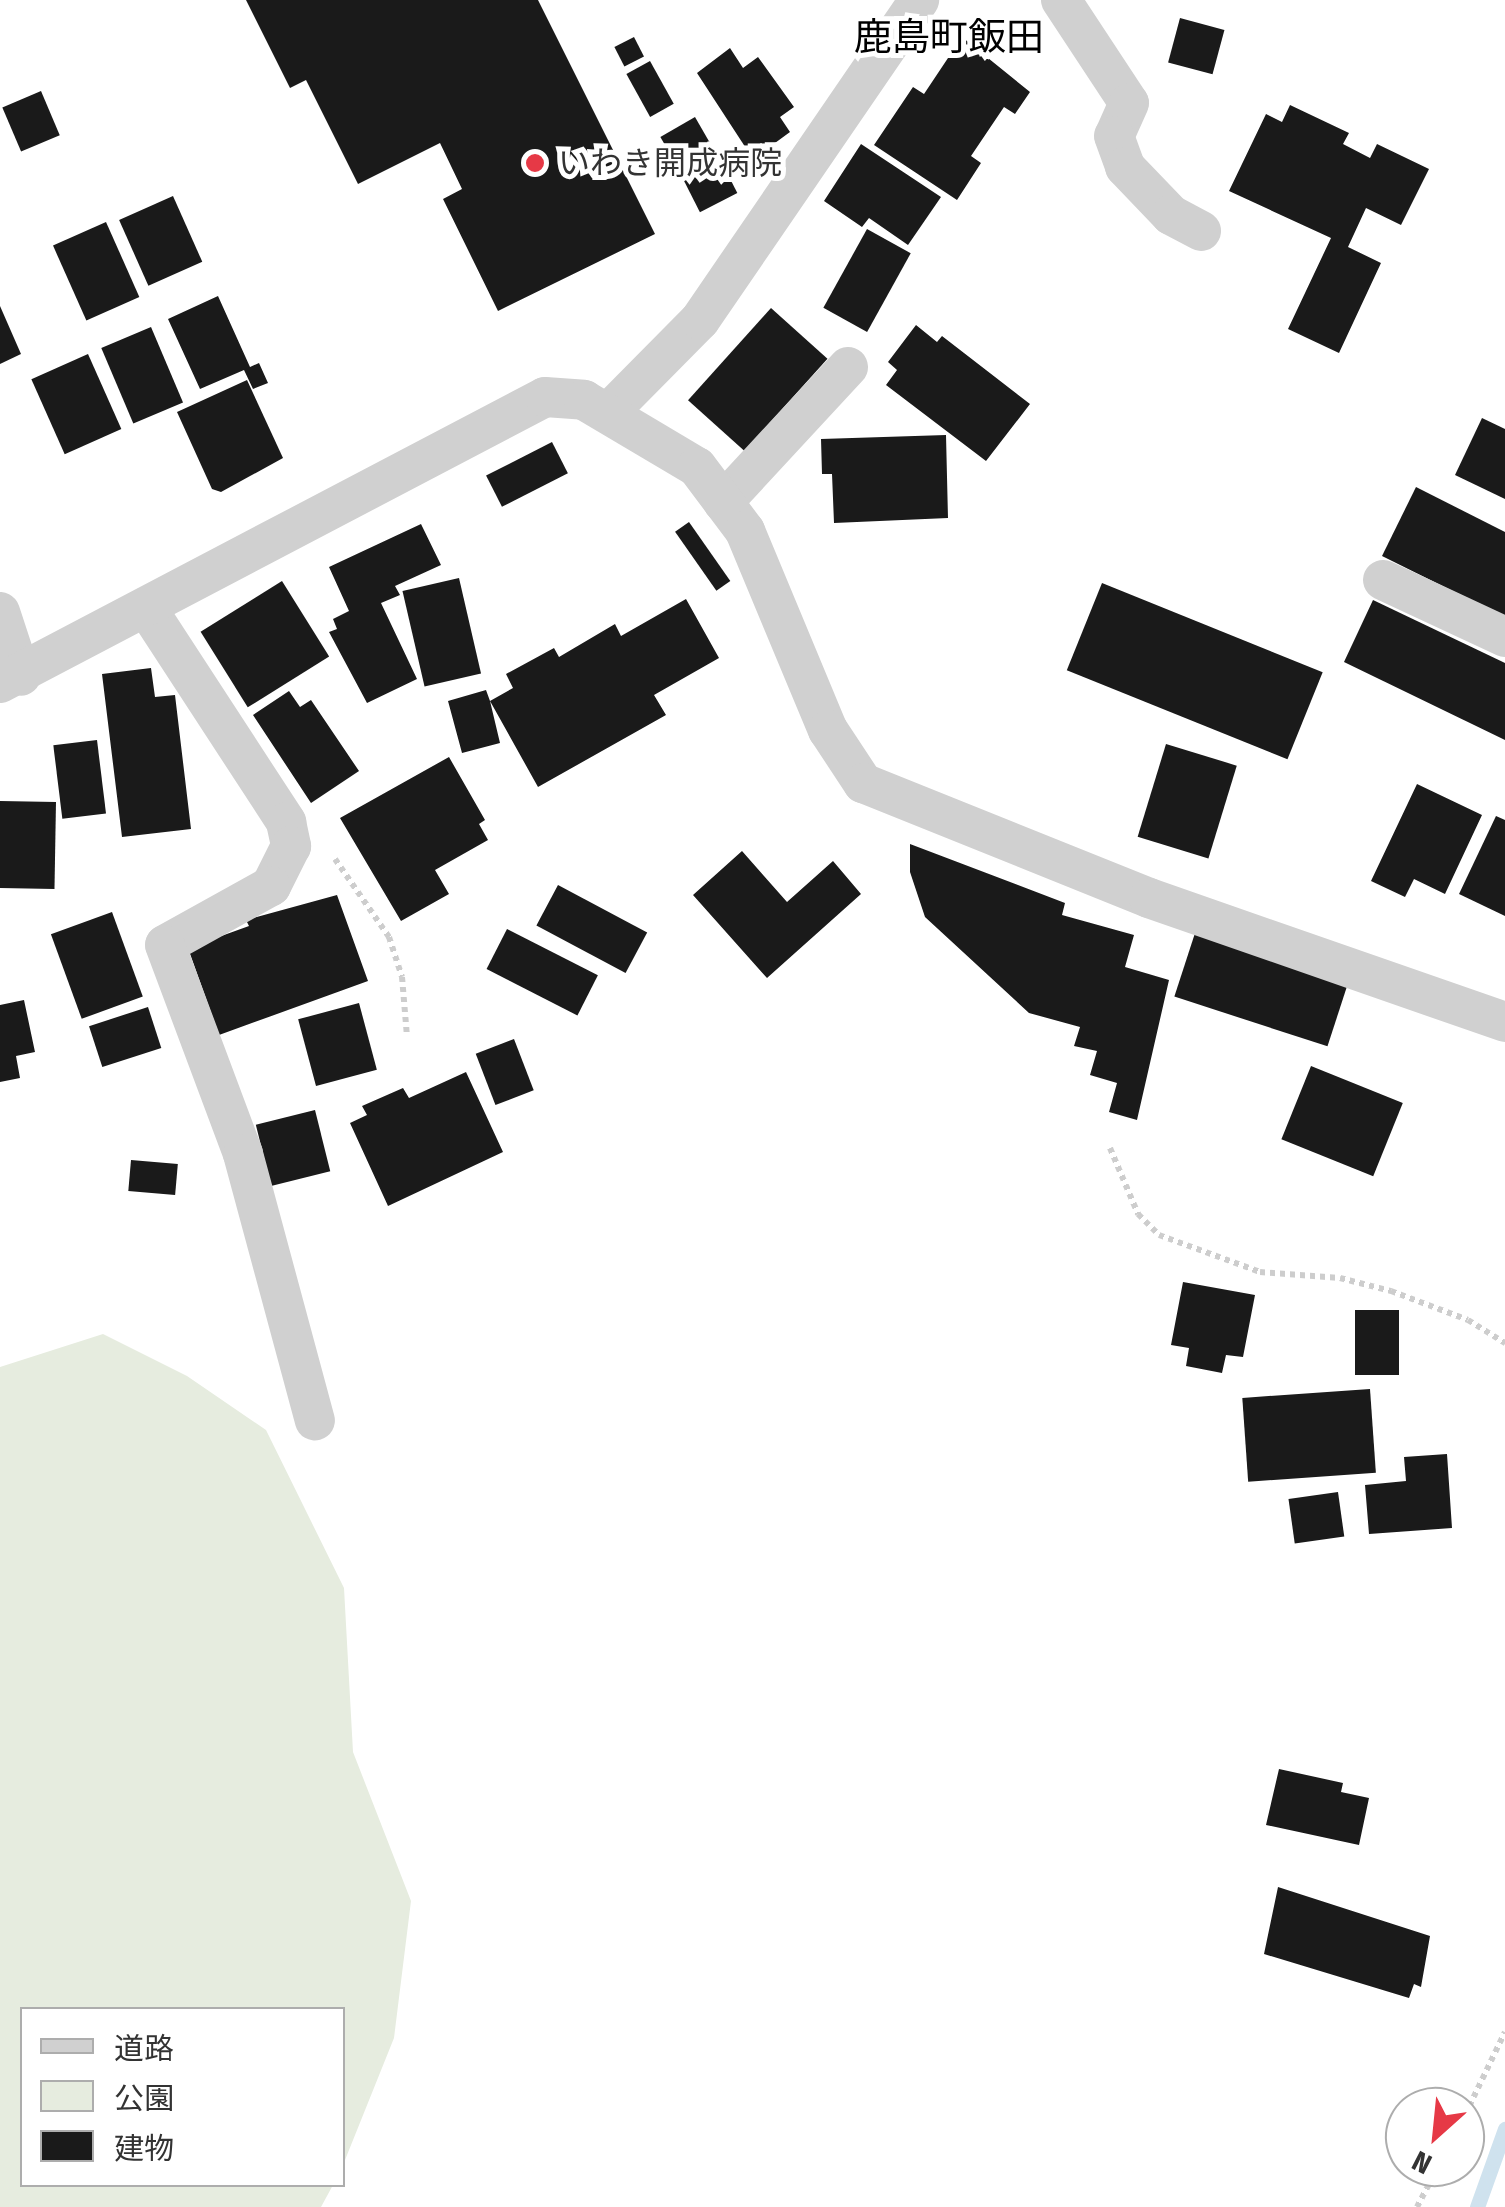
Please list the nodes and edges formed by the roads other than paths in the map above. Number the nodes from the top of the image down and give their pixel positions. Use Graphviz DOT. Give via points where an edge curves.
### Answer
graph roads {
  1 [pos="920,0"];
  2 [pos="1061,0"];
  3 [pos="1202,230"];
  4 [pos="848,367"];
  5 [pos="609,412"];
  6 [pos="723,502"];
  7 [pos="1383,580"];
  8 [pos="146,607"];
  9 [pos="0,612"];
  10 [pos="1505,637"];
  11 [pos="11,680"];
  12 [pos="1505,1022"];
  13 [pos="315,1420"];
  1 -- 5 [label="street" via="700,320"];
  2 -- 3 [label="street" via="1129,103 1114,136 1124,167 1171,215"];
  4 -- 6 [label="street"];
  5 -- 6 [label="street" via="697,468"];
  5 -- 8 [label="street" via="584,400 545,397"];
  6 -- 12 [label="street" via="745,532 828,730 864,783 1150,898"];
  7 -- 10 [label="street"];
  8 -- 11 [label="street"];
  8 -- 13 [label="street" via="286,822 291,846 270,886 165,946 243,1154"];
  9 -- 11 [label="street"];
}
